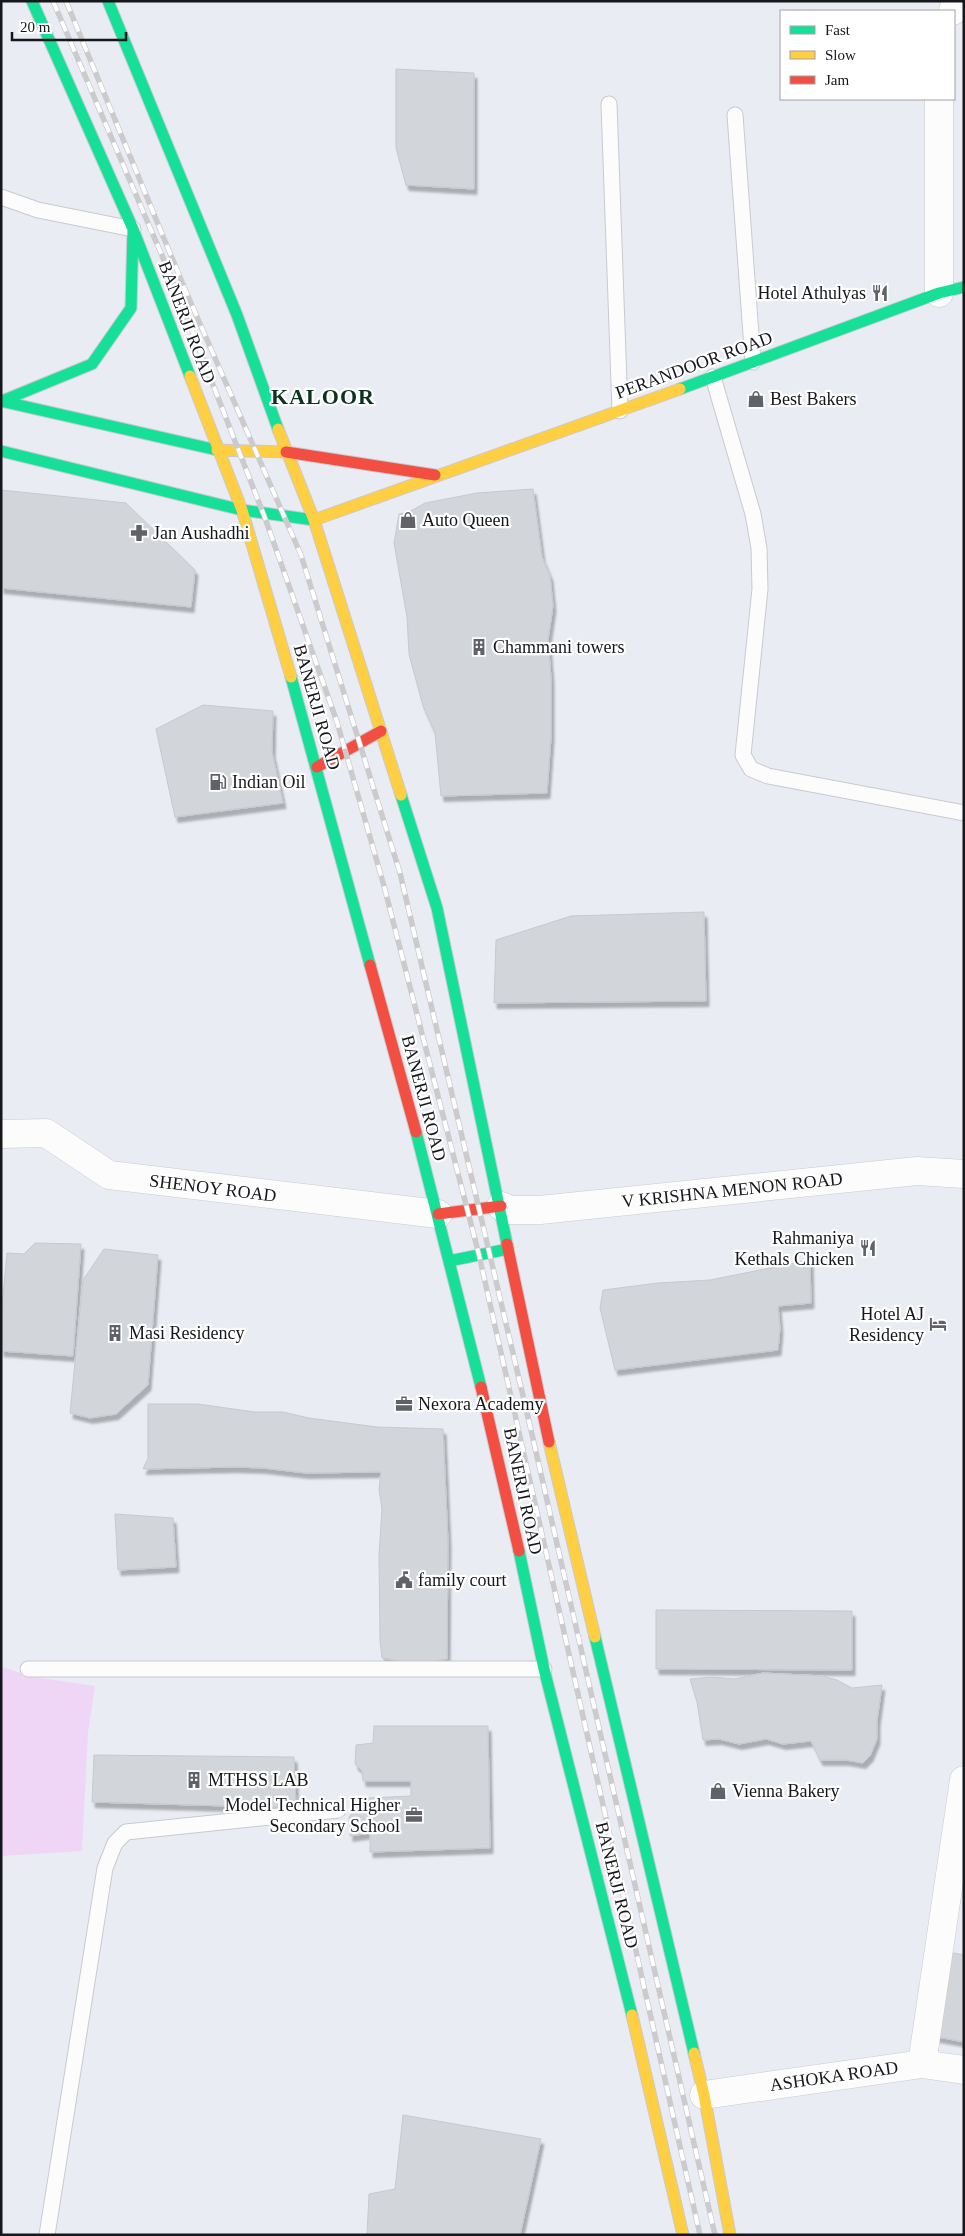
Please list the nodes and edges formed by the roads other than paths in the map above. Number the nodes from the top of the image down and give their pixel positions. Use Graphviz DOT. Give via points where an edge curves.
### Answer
graph roads {
  1 [pos="32,1"];
  2 [pos="108,1"];
  3 [pos="939,100"];
  4 [pos="609,104"];
  5 [pos="735,115"];
  6 [pos="1,197"];
  7 [pos="133,229"];
  8 [pos="951,290"];
  9 [pos="752,362"];
  10 [pos="713,378"];
  11 [pos="2,401"];
  12 [pos="620,411"];
  13 [pos="217,450"];
  14 [pos="1,451"];
  15 [pos="286,452"];
  16 [pos="436,476"];
  17 [pos="242,510"];
  18 [pos="314,520"];
  19 [pos="382,731"];
  20 [pos="317,768"];
  21 [pos="964,813"];
  22 [pos="1,1134"];
  23 [pos="964,1174"];
  24 [pos="501,1206"];
  25 [pos="438,1214"];
  26 [pos="508,1249"];
  27 [pos="449,1261"];
  28 [pos="28,1669"];
  29 [pos="544,1669"];
  30 [pos="964,1780"];
  31 [pos="338,1810"];
  32 [pos="922,2064"];
  33 [pos="964,2070"];
  34 [pos="704,2095"];
  35 [pos="47,2235"];
  36 [pos="683,2235"];
  37 [pos="730,2235"];
  1 -- 7 [label="main road, BANERJI ROAD"];
  2 -- 15 [label="main road, BANERJI ROAD" via="237,315"];
  3 -- 8 [label="street"];
  4 -- 12 [label="lane"];
  5 -- 9 [label="lane"];
  6 -- 7 [label="lane" via="38,210"];
  7 -- 11 [label="main road" via="131,308 92,364"];
  7 -- 13 [label="main road, BANERJI ROAD"];
  8 -- 9 [label="main road, PERANDOOR ROAD"];
  9 -- 10 [label="main road, PERANDOOR ROAD"];
  10 -- 12 [label="main road, PERANDOOR ROAD"];
  10 -- 21 [label="lane" via="753,514 759,548 760,589 743,755 751,769 768,776"];
  11 -- 13 [label="main road, PERANDOOR ROAD"];
  12 -- 16 [label="main road, PERANDOOR ROAD"];
  13 -- 15 [label="main road, PERANDOOR ROAD"];
  13 -- 17 [label="main road, BANERJI ROAD"];
  14 -- 17 [label="main road"];
  15 -- 16 [label="main road, PERANDOOR ROAD"];
  15 -- 18 [label="main road, BANERJI ROAD"];
  16 -- 18 [label="main road, PERANDOOR ROAD"];
  17 -- 18 [label="main road"];
  17 -- 20 [label="main road, BANERJI ROAD"];
  18 -- 19 [label="main road, BANERJI ROAD"];
  19 -- 20 [label="main road"];
  19 -- 24 [label="main road, BANERJI ROAD" via="437,908"];
  20 -- 25 [label="main road, BANERJI ROAD"];
  22 -- 25 [label="street, SHENOY ROAD" via="46,1133 108,1175"];
  23 -- 24 [label="street, V KRISHNA MENON ROAD" via="917,1171 540,1210 511,1210"];
  24 -- 25 [label="main road"];
  24 -- 26 [label="main road, BANERJI ROAD"];
  25 -- 27 [label="main road, BANERJI ROAD"];
  26 -- 27 [label="main road"];
  26 -- 34 [label="main road, BANERJI ROAD" via="542,1412"];
  27 -- 29 [label="main road, BANERJI ROAD" via="492,1429"];
  28 -- 29 [label="lane"];
  29 -- 36 [label="main road, BANERJI ROAD" via="653,2100"];
  30 -- 32 [label="street"];
  31 -- 35 [label="lane" via="126,1832 115,1844 105,1868"];
  32 -- 33 [label="street, ASHOKA ROAD"];
  32 -- 34 [label="street, ASHOKA ROAD"];
  34 -- 37 [label="main road, BANERJI ROAD"];
}
